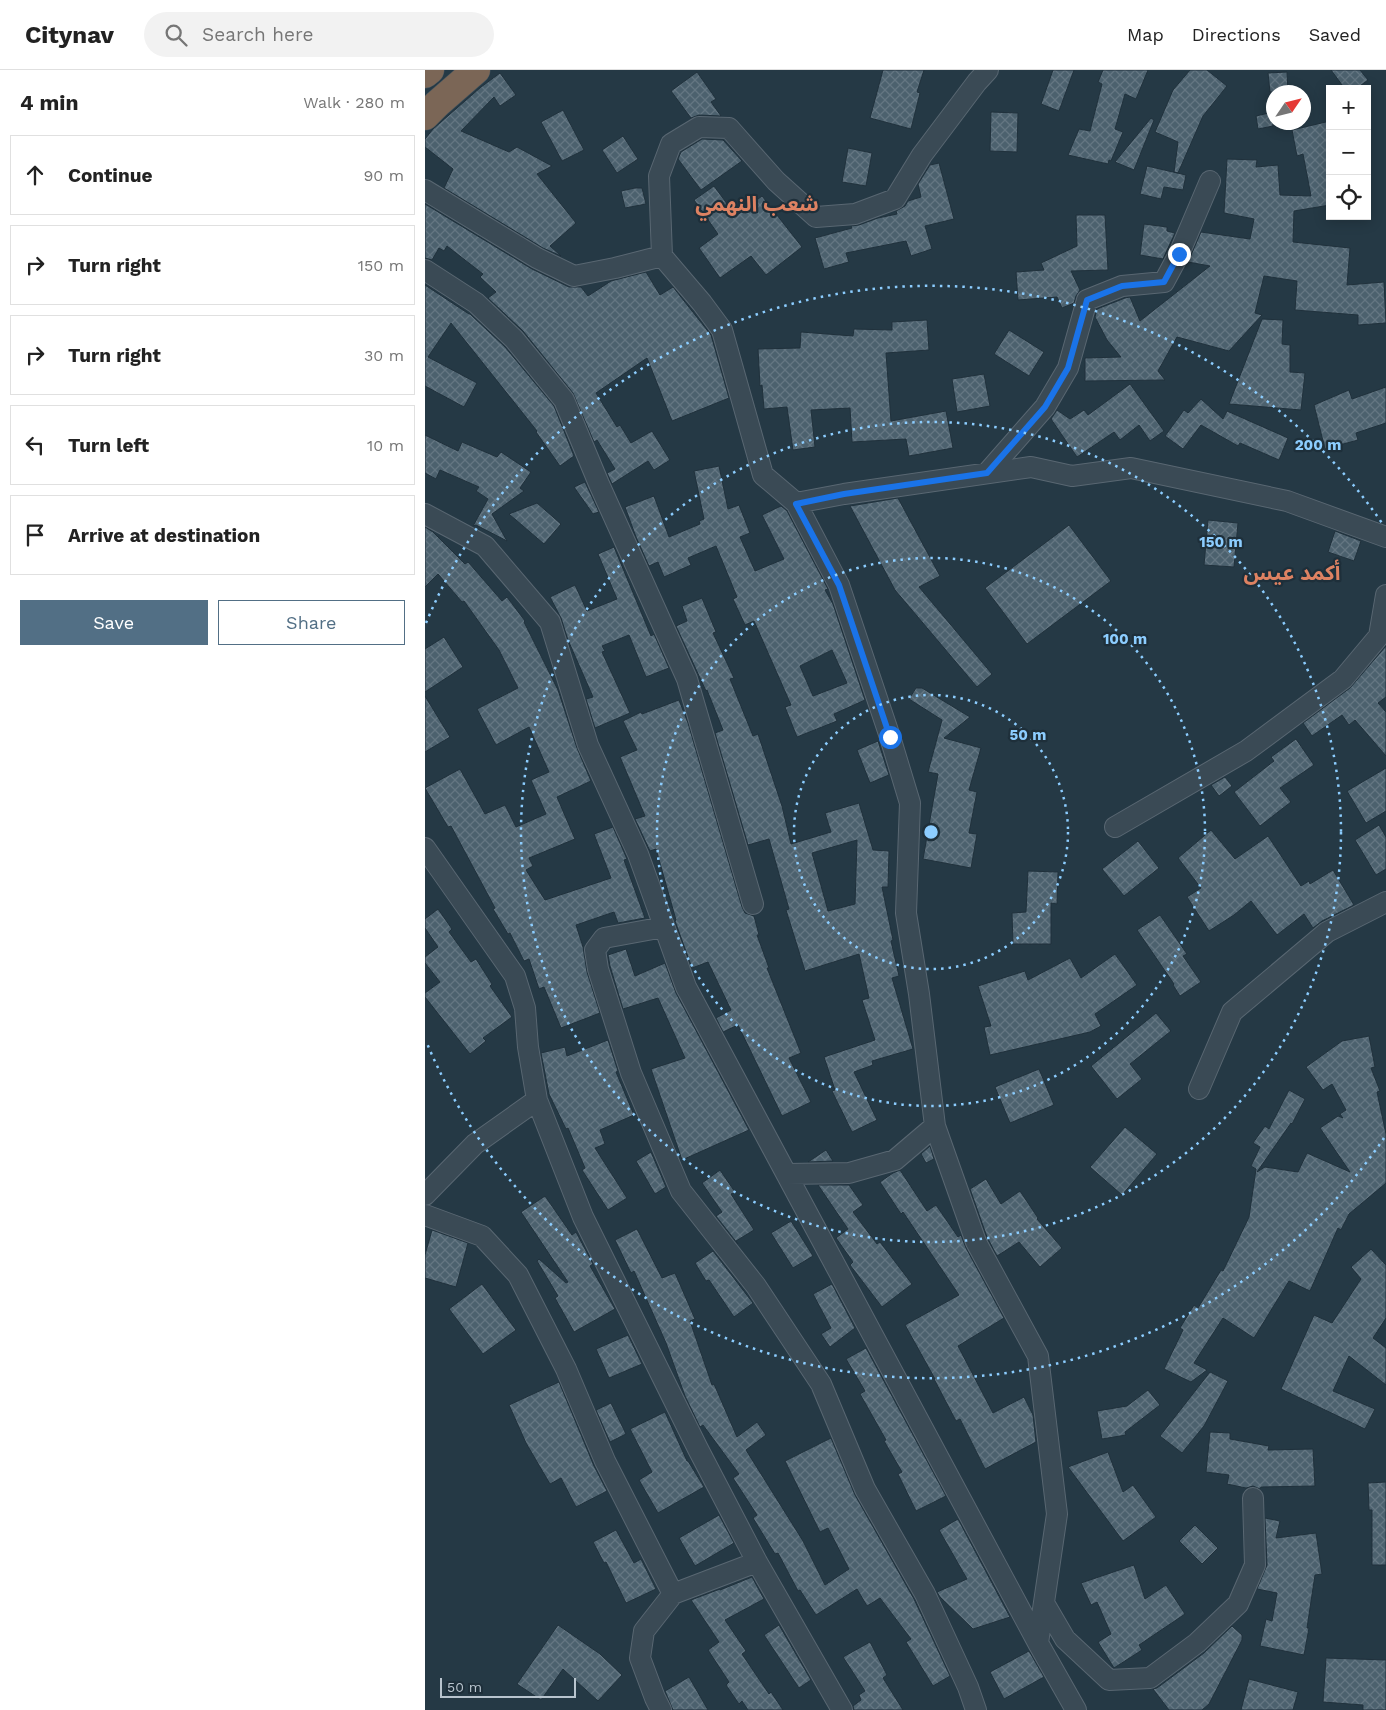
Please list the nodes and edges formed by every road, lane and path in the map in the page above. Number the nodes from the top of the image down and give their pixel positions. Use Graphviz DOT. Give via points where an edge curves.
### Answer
graph roads {
  1 [pos="430,70"];
  2 [pos="476,70"];
  3 [pos="988,70"];
  4 [pos="425,74"];
  5 [pos="425,116"];
  6 [pos="1210,181"];
  7 [pos="425,190"];
  8 [pos="663,256"];
  9 [pos="425,270"];
  10 [pos="987,473"];
  11 [pos="796,504"];
  12 [pos="425,514"];
  13 [pos="1386,536"];
  14 [pos="1386,595"];
  15 [pos="1115,827"];
  16 [pos="425,848"];
  17 [pos="1386,902"];
  18 [pos="753,904"];
  19 [pos="664,927"];
  20 [pos="1199,1089"];
  21 [pos="537,1100"];
  22 [pos="935,1126"];
  23 [pos="787,1174"];
  24 [pos="425,1195"];
  25 [pos="425,1215"];
  26 [pos="1253,1498"];
  27 [pos="757,1562"];
  28 [pos="673,1594"];
  29 [pos="1044,1603"];
  30 [pos="1038,1643"];
  31 [pos="661,1710"];
  32 [pos="842,1710"];
  33 [pos="976,1710"];
  34 [pos="1076,1710"];
  1 -- 4 [label="highway"];
  2 -- 5 [label="highway"];
  3 -- 8 [label="street" via="922,155 895,199 855,214 816,217 777,181 729,128 699,128 671,144 659,176"];
  6 -- 10 [label="street" via="1164,282 1122,286 1087,300 1068,368 1050,400"];
  7 -- 8 [label="street" via="537,258 574,276"];
  8 -- 11 [label="street" via="722,330 763,475"];
  9 -- 18 [label="street" via="483,309 514,339 563,400 687,679"];
  10 -- 11 [label="street"];
  10 -- 13 [label="street" via="1031,467 1072,476 1131,468 1287,501"];
  11 -- 22 [label="street" via="839,585 910,803 905,913 919,994"];
  12 -- 19 [label="street" via="485,546 550,622 588,745 638,854"];
  14 -- 15 [label="street" via="1379,636 1343,679 1246,751"];
  16 -- 21 [label="street" via="515,976 525,1008"];
  17 -- 20 [label="street" via="1327,932 1232,1012"];
  19 -- 23 [label="street" via="686,987"];
  19 -- 33 [label="street" via="604,938 595,950 598,970 631,1072 681,1191 756,1286 821,1384 865,1489 925,1594"];
  21 -- 24 [label="street" via="475,1144"];
  21 -- 27 [label="street" via="583,1218"];
  22 -- 23 [label="street" via="895,1160 849,1173"];
  22 -- 29 [label="street" via="976,1242 1038,1356 1057,1514"];
  23 -- 30 [label="street"];
  25 -- 28 [label="street" via="482,1236 518,1275 566,1368 605,1461"];
  26 -- 29 [label="street" via="1255,1565 1238,1604 1197,1644 1150,1678 1109,1680 1065,1639"];
  27 -- 28 [label="street"];
  27 -- 32 [label="street"];
  28 -- 31 [label="street" via="644,1631 639,1658"];
  29 -- 30 [label="street"];
  30 -- 34 [label="street"];
}
